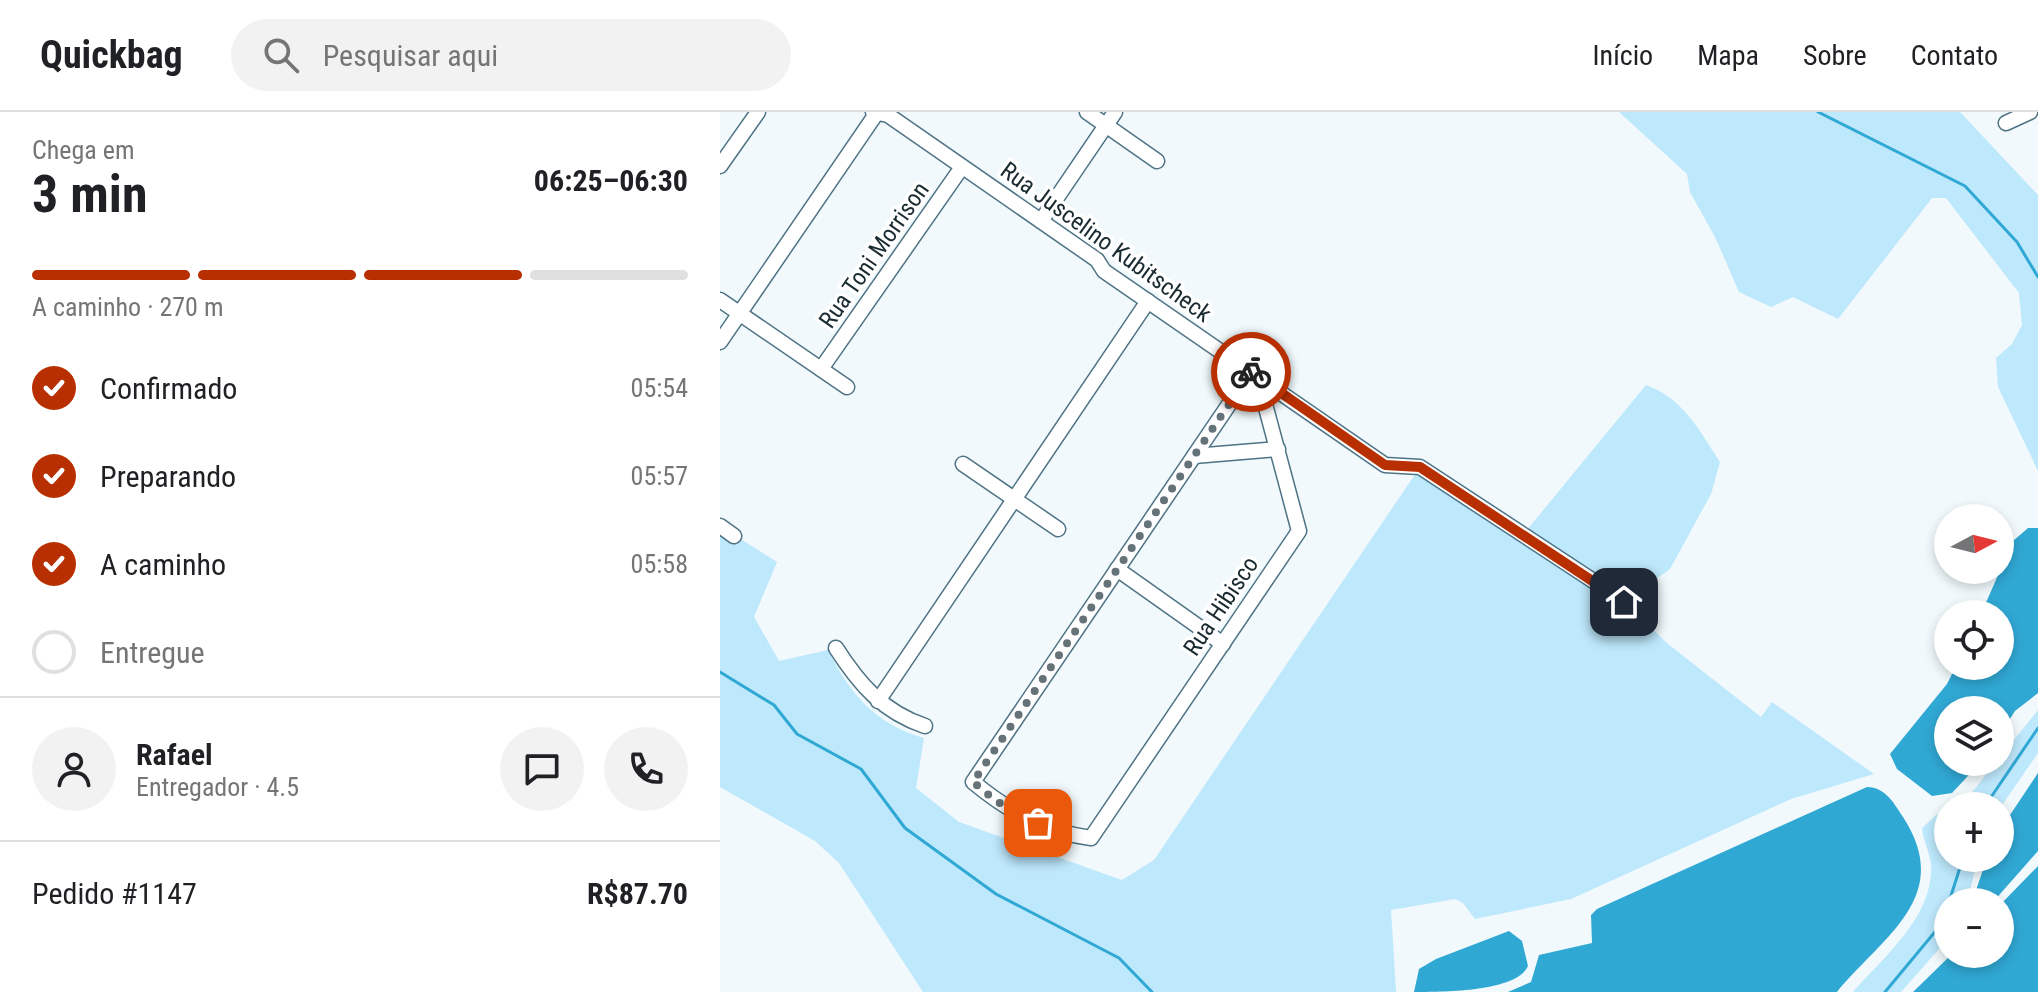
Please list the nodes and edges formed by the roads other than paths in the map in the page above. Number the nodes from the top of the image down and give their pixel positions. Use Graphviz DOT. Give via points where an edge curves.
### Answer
graph roads {
  1 [pos="758,112"];
  2 [pos="1087,112"];
  3 [pos="1115,112"];
  4 [pos="2030,112"];
  5 [pos="875,113"];
  6 [pos="2006,123"];
  7 [pos="1106,125"];
  8 [pos="1157,161"];
  9 [pos="720,166"];
  10 [pos="962,167"];
  11 [pos="1041,221"];
  12 [pos="720,300"];
  13 [pos="1148,301"];
  14 [pos="740,313"];
  15 [pos="720,342"];
  16 [pos="821,369"];
  17 [pos="1254,375"];
  18 [pos="847,387"];
  19 [pos="1278,449"];
  20 [pos="1194,456"];
  21 [pos="963,464"];
  22 [pos="1014,499"];
  23 [pos="720,526"];
  24 [pos="1058,529"];
  25 [pos="734,536"];
  26 [pos="1117,569"];
  27 [pos="1636,609"];
  28 [pos="1223,644"];
  29 [pos="836,648"];
  30 [pos="878,701"];
  31 [pos="925,726"];
  1 -- 9 [label="street"];
  2 -- 7 [label="street"];
  3 -- 7 [label="street"];
  4 -- 6 [label="street"];
  5 -- 10 [label="street, Rua Juscelino Kubitscheck" via="888,115"];
  5 -- 14 [label="street"];
  7 -- 8 [label="street"];
  7 -- 11 [label="street"];
  10 -- 11 [label="street, Rua Juscelino Kubitscheck"];
  10 -- 16 [label="street, Rua Toni Morrison"];
  11 -- 13 [label="street, Rua Juscelino Kubitscheck"];
  12 -- 14 [label="street"];
  13 -- 17 [label="street, Rua Juscelino Kubitscheck"];
  13 -- 22 [label="street"];
  14 -- 15 [label="street"];
  14 -- 16 [label="street"];
  16 -- 18 [label="street"];
  17 -- 19 [label="street, Rua Hibisco"];
  17 -- 20 [label="street"];
  17 -- 27 [label="street, Rua Juscelino Kubitscheck" via="1385,465 1420,467"];
  19 -- 20 [label="street"];
  19 -- 28 [label="street, Rua Hibisco" via="1299,531"];
  20 -- 26 [label="street"];
  21 -- 22 [label="street"];
  22 -- 24 [label="street"];
  22 -- 30 [label="street"];
  23 -- 25 [label="street"];
  26 -- 28 [label="street"];
  26 -- 28 [label="street, Rua Hibisco" via="973,782 1021,816 1055,831 1091,838"];
  29 -- 30 [label="street"];
  30 -- 31 [label="street"];
}
